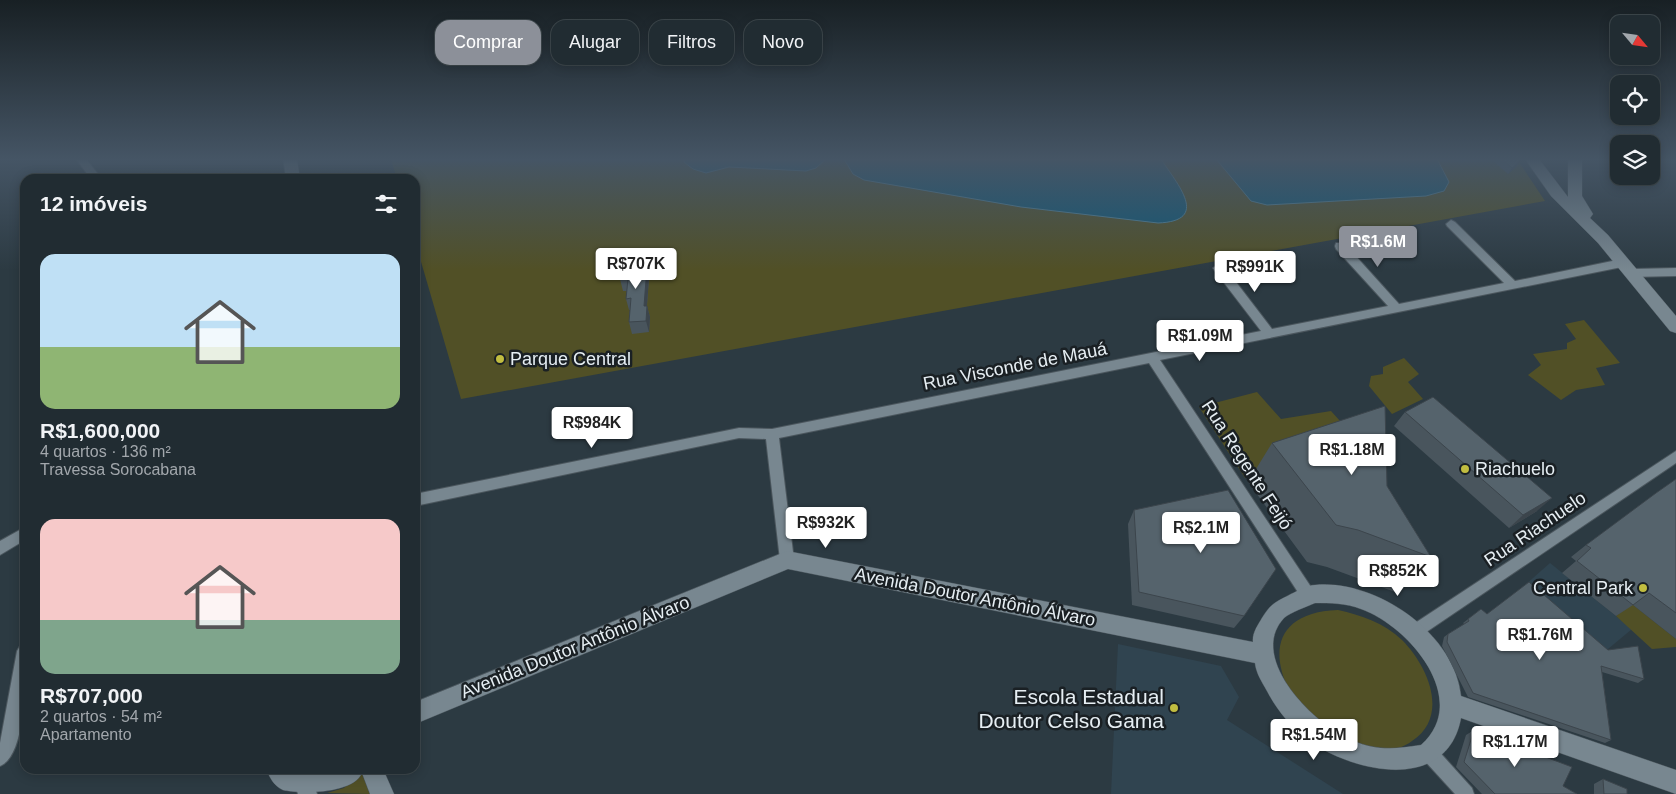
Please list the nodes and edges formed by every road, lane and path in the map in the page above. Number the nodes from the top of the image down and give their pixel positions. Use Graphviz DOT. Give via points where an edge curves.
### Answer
graph roads {
  1 [pos="1559,196"];
  2 [pos="1575,196"];
  3 [pos="1451,224"];
  4 [pos="1603,239"];
  5 [pos="1340,246"];
  6 [pos="1219,268"];
  7 [pos="1627,268"];
  8 [pos="1676,272"];
  9 [pos="1513,285"];
  10 [pos="1396,308"];
  11 [pos="1676,327"];
  12 [pos="1270,334"];
  13 [pos="1152,358"];
  14 [pos="772,434"];
  15 [pos="1676,456"];
  16 [pos="420,499"];
  17 [pos="20,536"];
  18 [pos="0,549"];
  19 [pos="787,560"];
  20 [pos="1308,595"];
  21 [pos="1414,632"];
  22 [pos="1263,654"];
  23 [pos="20,675"];
  24 [pos="1450,703"];
  25 [pos="420,711"];
  26 [pos="4,752"];
  27 [pos="1429,753"];
  28 [pos="281,774"];
  29 [pos="345,774"];
  30 [pos="374,774"];
  31 [pos="1676,782"];
  32 [pos="302,792"];
  33 [pos="382,794"];
  34 [pos="1466,794"];
  1 -- 4 [label="street"];
  2 -- 4 [label="street"];
  3 -- 9 [label="street"];
  4 -- 7 [label="street"];
  5 -- 10 [label="street"];
  6 -- 12 [label="street"];
  7 -- 8 [label="street, Rua Visconde de Mauá"];
  7 -- 9 [label="street, Rua Visconde de Mauá"];
  7 -- 11 [label="street"];
  9 -- 10 [label="street, Rua Visconde de Mauá"];
  10 -- 12 [label="street, Rua Visconde de Mauá"];
  12 -- 13 [label="street, Rua Visconde de Mauá"];
  13 -- 14 [label="street, Rua Visconde de Mauá"];
  13 -- 20 [label="street, Rua Regente Feijó"];
  14 -- 16 [label="street, Rua Visconde de Mauá" via="738,433"];
  14 -- 19 [label="street"];
  15 -- 21 [label="street, Rua Riachuelo"];
  17 -- 18 [label="street"];
  19 -- 22 [label="street, Avenida Doutor Antônio Álvaro"];
  19 -- 25 [label="street, Avenida Doutor Antônio Álvaro"];
  20 -- 21 [label="street" via="1340,594 1368,602 1395,616"];
  20 -- 22 [label="street" via="1286,604 1273,617 1265,634"];
  21 -- 24 [label="street" via="1439,665"];
  22 -- 27 [label="street" via="1268,680 1280,703 1297,724 1324,746 1354,760 1385,765 1405,764"];
  23 -- 26 [label="street"];
  24 -- 27 [label="street" via="1446,730"];
  24 -- 31 [label="street"];
  27 -- 34 [label="street"];
  28 -- 32 [label="street" via="286,783"];
  29 -- 32 [label="street" via="328,786"];
  30 -- 33 [label="street"];
}
